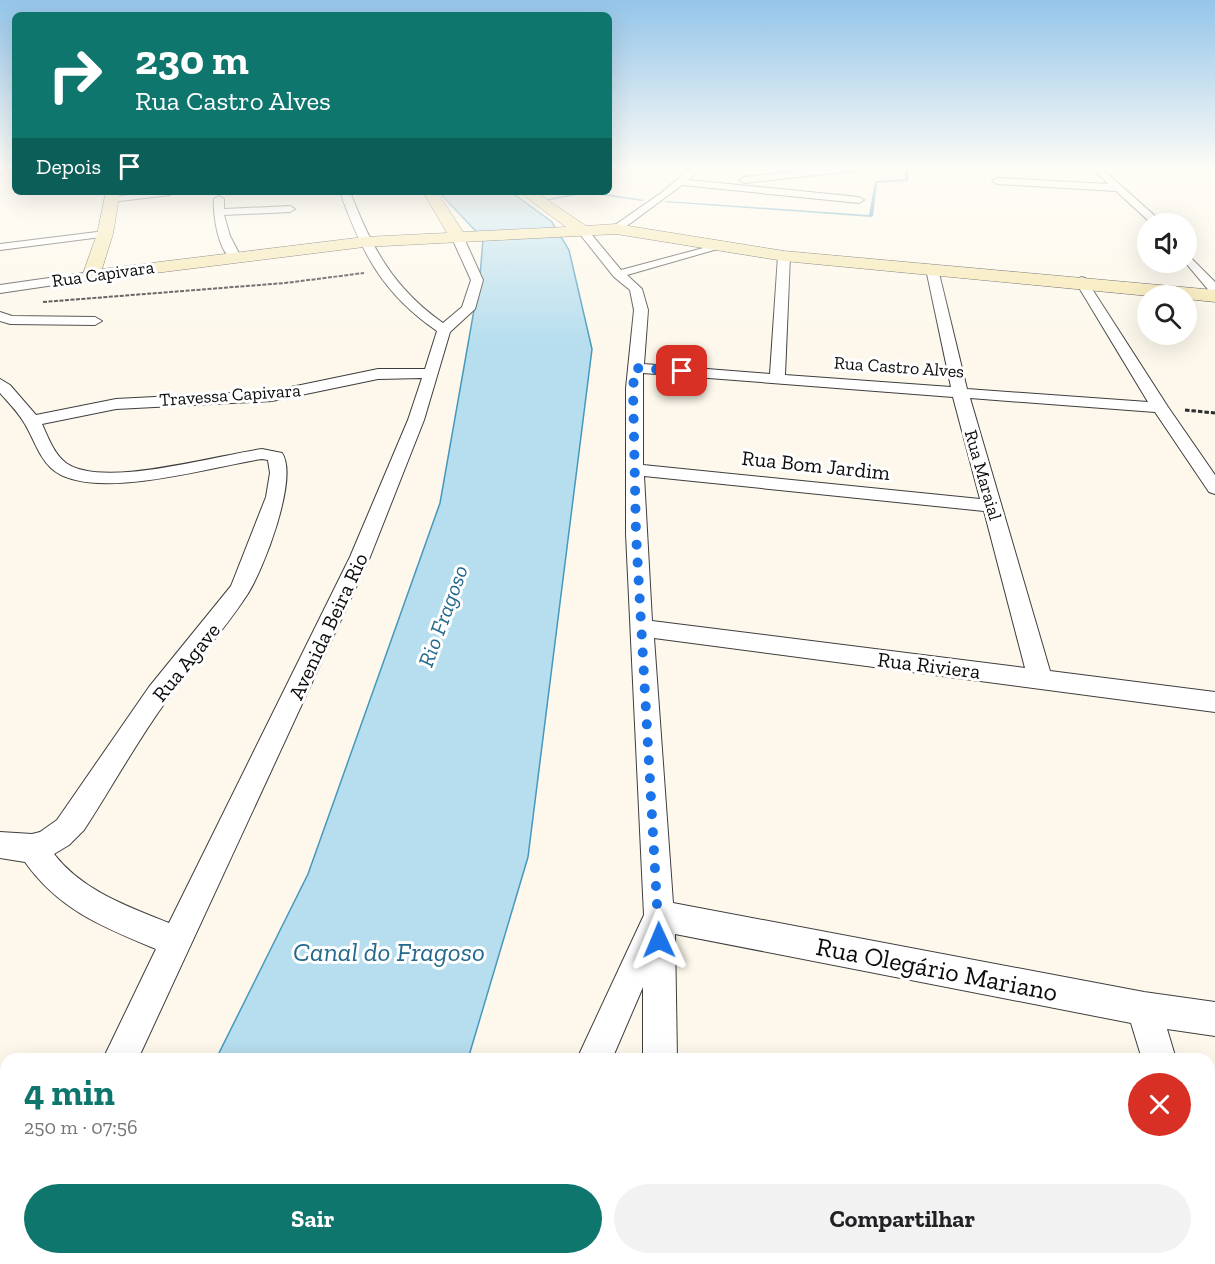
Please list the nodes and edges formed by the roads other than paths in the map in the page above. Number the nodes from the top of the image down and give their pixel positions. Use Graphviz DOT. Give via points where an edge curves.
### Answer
graph roads {
  1 [pos="106,226"];
  2 [pos="220,226"];
  3 [pos="358,226"];
  4 [pos="457,226"];
  5 [pos="571,226"];
  6 [pos="620,226"];
  7 [pos="616,229"];
  8 [pos="578,231"];
  9 [pos="105,234"];
  10 [pos="465,236"];
  11 [pos="364,242"];
  12 [pos="722,246"];
  13 [pos="0,247"];
  14 [pos="784,256"];
  15 [pos="235,257"];
  16 [pos="932,269"];
  17 [pos="1197,269"];
  18 [pos="618,274"];
  19 [pos="91,276"];
  20 [pos="1081,281"];
  21 [pos="0,289"];
  22 [pos="1215,290"];
  23 [pos="1215,296"];
  24 [pos="0,316"];
  25 [pos="95,321"];
  26 [pos="444,330"];
  27 [pos="635,368"];
  28 [pos="429,373"];
  29 [pos="777,377"];
  30 [pos="0,384"];
  31 [pos="960,392"];
  32 [pos="7,398"];
  33 [pos="1160,408"];
  34 [pos="32,421"];
  35 [pos="636,470"];
  36 [pos="1215,488"];
  37 [pos="992,506"];
  38 [pos="643,628"];
  39 [pos="1040,679"];
  40 [pos="1215,702"];
  41 [pos="0,845"];
  42 [pos="32,848"];
  43 [pos="659,916"];
  44 [pos="176,941"];
  45 [pos="1144,1009"];
  46 [pos="1215,1019"];
  47 [pos="123,1053"];
  48 [pos="597,1053"];
  49 [pos="660,1053"];
  50 [pos="1157,1053"];
  1 -- 9 [label="main road"];
  2 -- 15 [label="street"];
  3 -- 11 [label="street"];
  4 -- 10 [label="main road, Avenida Beira Rio"];
  5 -- 8 [label="main road"];
  6 -- 7 [label="street"];
  7 -- 8 [label="main road, Rua Capivara"];
  7 -- 12 [label="main road, Rua Capivara"];
  8 -- 10 [label="main road, Rua Capivara"];
  8 -- 18 [label="street"];
  9 -- 13 [label="street"];
  9 -- 19 [label="main road"];
  10 -- 11 [label="main road, Rua Capivara"];
  10 -- 26 [label="street, Avenida Beira Rio" via="477,280 468,309"];
  11 -- 15 [label="main road, Rua Capivara"];
  11 -- 26 [label="street" via="404,299"];
  12 -- 14 [label="main road, Rua Capivara"];
  12 -- 18 [label="street"];
  14 -- 16 [label="main road, Rua Capivara"];
  14 -- 29 [label="street"];
  15 -- 19 [label="main road, Rua Capivara"];
  16 -- 20 [label="main road, Rua Capivara"];
  16 -- 31 [label="street, Rua Maraial"];
  17 -- 22 [label="street"];
  18 -- 27 [label="street" via="636,289 641,310"];
  19 -- 21 [label="street, Rua Capivara"];
  20 -- 23 [label="main road, Rua Capivara"];
  20 -- 33 [label="street"];
  24 -- 25 [label="street" via="10,320"];
  26 -- 28 [label="street, Avenida Beira Rio"];
  27 -- 29 [label="street, Rua Castro Alves"];
  27 -- 35 [label="street"];
  28 -- 34 [label="street, Travessa Capivara" via="378,374 272,396 116,404"];
  28 -- 44 [label="street, Avenida Beira Rio" via="416,420 360,557"];
  29 -- 31 [label="street, Rua Castro Alves"];
  30 -- 32 [label="street"];
  31 -- 33 [label="street, Rua Castro Alves"];
  31 -- 37 [label="street, Rua Maraial"];
  32 -- 34 [label="street"];
  33 -- 36 [label="street"];
  34 -- 42 [label="street, Rua Agave" via="58,466 76,477 130,477 267,454 279,463 275,497 248,575 227,610 158,694 74,821 50,843"];
  35 -- 37 [label="street, Rua Bom Jardim"];
  35 -- 38 [label="street"];
  37 -- 39 [label="street, Rua Maraial"];
  38 -- 39 [label="street, Rua Riviera"];
  38 -- 43 [label="street"];
  39 -- 40 [label="street, Rua Riviera"];
  41 -- 42 [label="street"];
  42 -- 44 [label="street" via="69,890"];
  43 -- 45 [label="street, Rua Olegário Mariano"];
  43 -- 48 [label="street"];
  43 -- 49 [label="street"];
  44 -- 47 [label="street, Avenida Beira Rio"];
  45 -- 46 [label="street, Rua Olegário Mariano"];
  45 -- 50 [label="street"];
}
